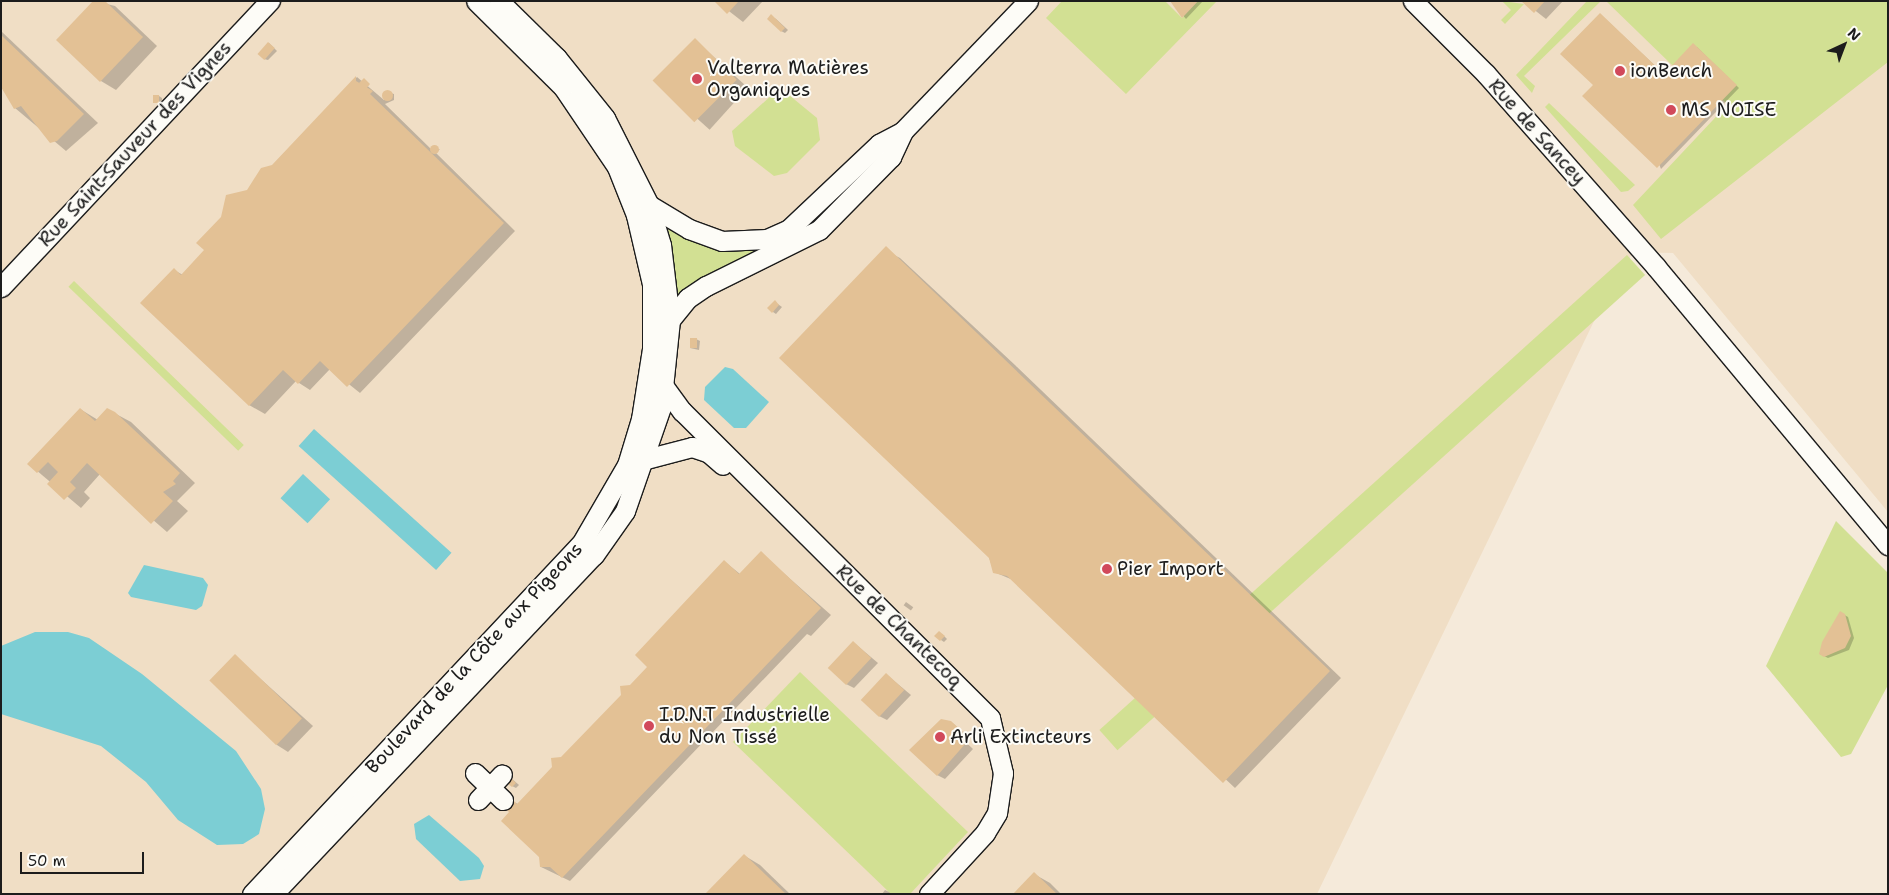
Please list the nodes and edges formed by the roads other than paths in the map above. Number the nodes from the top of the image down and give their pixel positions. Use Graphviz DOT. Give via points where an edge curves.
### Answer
graph roads {
  1 [pos="270,1"];
  2 [pos="476,1"];
  3 [pos="499,1"];
  4 [pos="1028,1"];
  5 [pos="1413,1"];
  6 [pos="903,131"];
  7 [pos="649,205"];
  8 [pos="1,287"];
  9 [pos="670,320"];
  10 [pos="665,388"];
  11 [pos="646,459"];
  12 [pos="793,524"];
  13 [pos="1888,545"];
  14 [pos="475,773"];
  15 [pos="493,790"];
  16 [pos="252,894"];
  17 [pos="273,894"];
  18 [pos="929,894"];
  1 -- 8 [label="street, Rue Saint-Sauveur des Vignes"];
  2 -- 16 [label="street, Boulevard de la Côte aux Pigeons" via="563,87 617,168 636,215 652,284 652,350 641,419 627,465 581,544"];
  3 -- 7 [label="street, Boulevard de la Côte aux Pigeons" via="557,58 605,118"];
  4 -- 6 [label="street"];
  5 -- 13 [label="street, Rue de Sancey" via="1492,81 1656,267"];
  6 -- 7 [label="street" via="879,144 809,215 768,239 745,243 706,238"];
  6 -- 9 [label="street" via="891,157 819,230 706,286 688,298"];
  7 -- 9 [label="street, Boulevard de la Côte aux Pigeons" via="661,245"];
  9 -- 10 [label="street, Boulevard de la Côte aux Pigeons"];
  10 -- 11 [label="street, Boulevard de la Côte aux Pigeons"];
  10 -- 12 [label="street, Rue de Chantecoq"];
  11 -- 12 [label="street" via="683,447 709,453"];
  11 -- 17 [label="street, Boulevard de la Côte aux Pigeons" via="625,511 594,555"];
  12 -- 18 [label="street, Rue de Chantecoq" via="979,703 996,733 1003,773 994,819"];
  14 -- 15 [label="street"];
}
